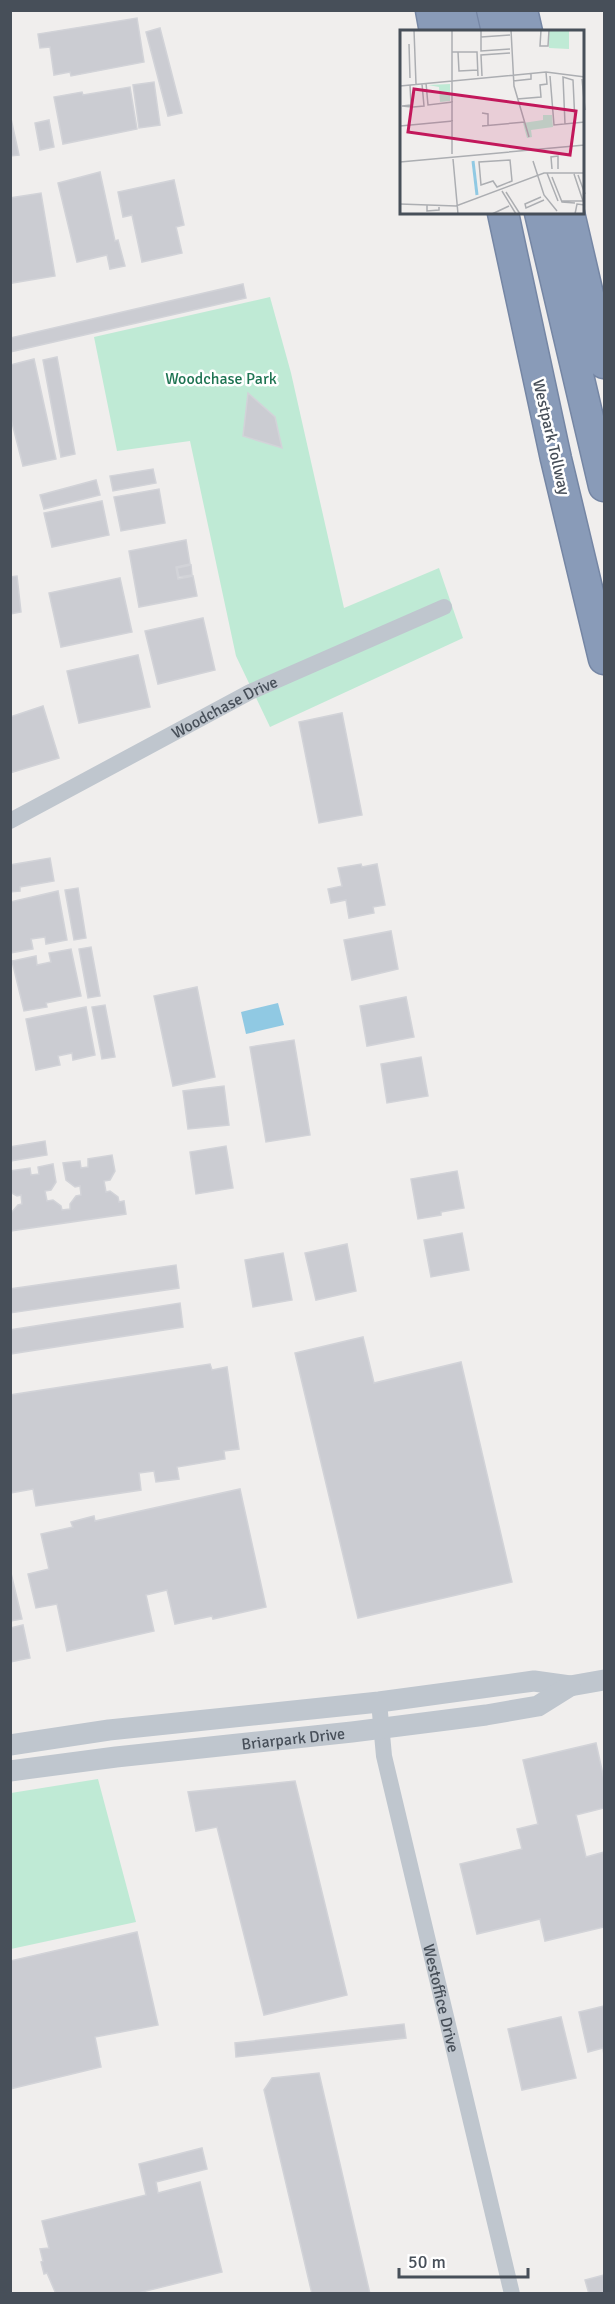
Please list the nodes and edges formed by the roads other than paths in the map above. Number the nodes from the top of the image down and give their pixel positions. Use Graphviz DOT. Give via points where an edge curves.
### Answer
graph roads {
  1 [pos="431,10"];
  2 [pos="460,10"];
  3 [pos="492,10"];
  4 [pos="522,10"];
  5 [pos="435,30"];
  6 [pos="465,30"];
  7 [pos="497,30"];
  8 [pos="527,30"];
  9 [pos="484,214"];
  10 [pos="504,214"];
  11 [pos="540,214"];
  12 [pos="569,214"];
  13 [pos="604,363"];
  14 [pos="556,459"];
  15 [pos="604,486"];
  16 [pos="444,607"];
  17 [pos="604,659"];
  18 [pos="10,821"];
  19 [pos="604,1680"];
  20 [pos="570,1686"];
  21 [pos="379,1702"];
  22 [pos="381,1728"];
  23 [pos="110,1730"];
  24 [pos="10,1745"];
  25 [pos="116,1757"];
  26 [pos="10,1771"];
  27 [pos="512,2294"];
  1 -- 5 [label="highway"];
  2 -- 6 [label="highway"];
  3 -- 7 [label="highway"];
  4 -- 8 [label="highway"];
  9 -- 14 [label="highway"];
  10 -- 14 [label="highway, Westpark Tollway"];
  11 -- 15 [label="highway"];
  12 -- 13 [label="highway"];
  14 -- 17 [label="highway, Westpark Tollway"];
  16 -- 18 [label="street, Woodchase Drive" via="250,692"];
  19 -- 20 [label="street, Briarpark Drive"];
  20 -- 21 [label="street, Briarpark Drive" via="534,1681"];
  20 -- 22 [label="street, Briarpark Drive" via="538,1706"];
  21 -- 22 [label="street, Westoffice Drive"];
  21 -- 23 [label="street, Briarpark Drive"];
  22 -- 25 [label="street, Briarpark Drive"];
  22 -- 27 [label="street, Westoffice Drive" via="384,1756"];
  23 -- 24 [label="street, Briarpark Drive"];
  23 -- 25 [label="street"];
  25 -- 26 [label="street, Briarpark Drive"];
}
